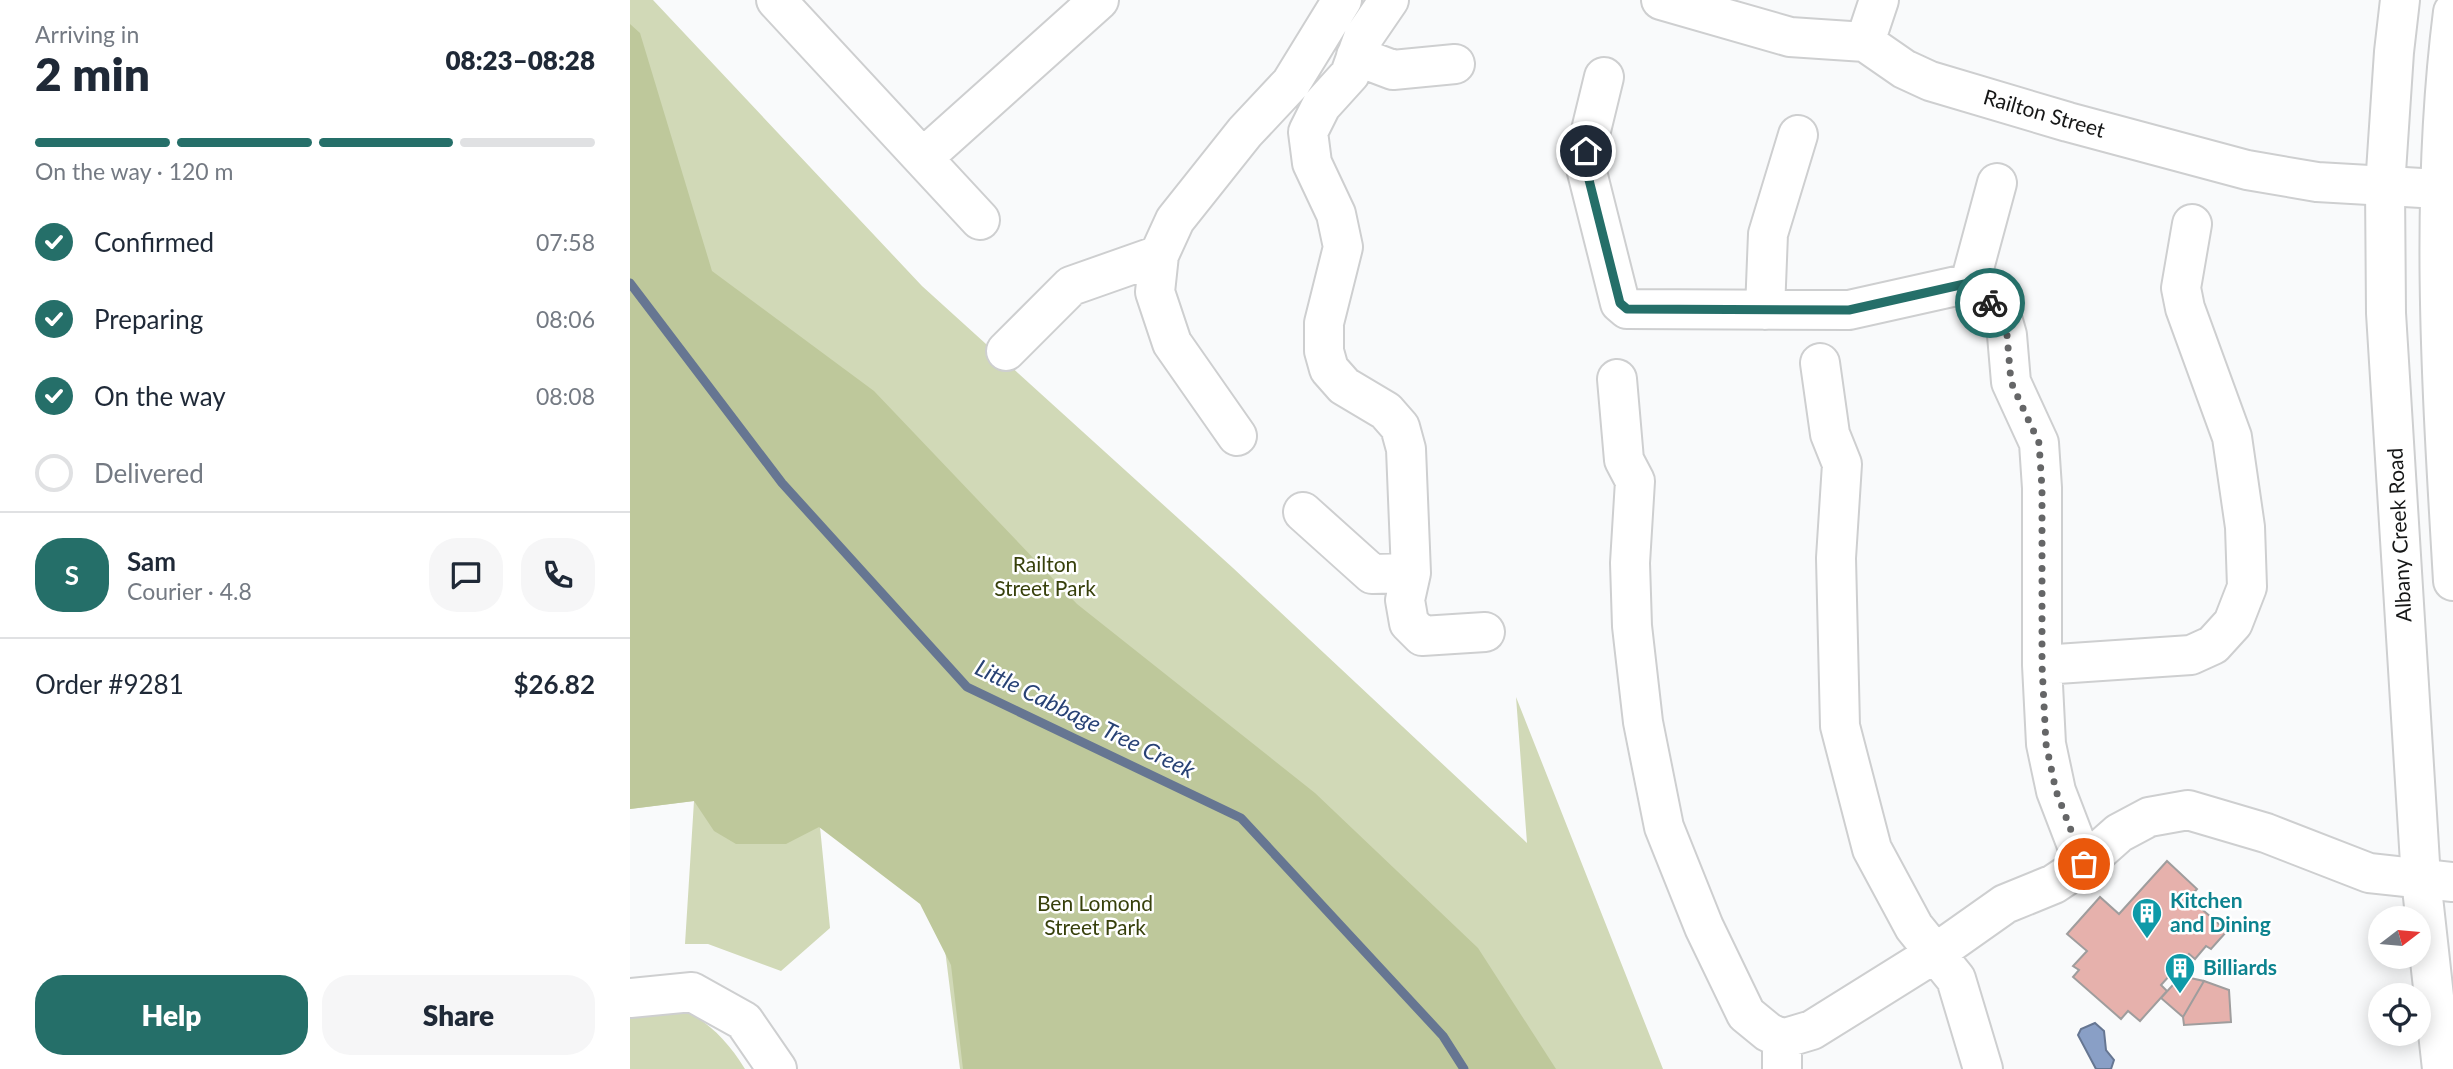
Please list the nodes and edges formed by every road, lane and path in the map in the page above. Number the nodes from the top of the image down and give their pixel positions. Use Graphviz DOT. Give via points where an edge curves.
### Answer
graph roads {
  1 [pos="776,0"];
  2 [pos="1099,0"];
  3 [pos="1342,0"];
  4 [pos="1389,0"];
  5 [pos="1661,0"];
  6 [pos="1879,0"];
  7 [pos="2400,0"];
  8 [pos="2453,12"];
  9 [pos="1865,42"];
  10 [pos="1356,56"];
  11 [pos="1455,64"];
  12 [pos="1604,77"];
  13 [pos="1798,135"];
  14 [pos="924,157"];
  15 [pos="1997,183"];
  16 [pos="2385,187"];
  17 [pos="2439,189"];
  18 [pos="980,220"];
  19 [pos="2192,224"];
  20 [pos="1159,255"];
  21 [pos="1969,283"];
  22 [pos="1765,310"];
  23 [pos="2446,319"];
  24 [pos="1006,351"];
  25 [pos="1820,363"];
  26 [pos="1617,379"];
  27 [pos="1237,436"];
  28 [pos="1303,512"];
  29 [pos="1411,573"];
  30 [pos="2453,581"];
  31 [pos="1485,632"];
  32 [pos="2042,665"];
  33 [pos="2084,864"];
  34 [pos="2437,880"];
  35 [pos="1937,952"];
  36 [pos="630,998"];
  37 [pos="1782,1054"];
  38 [pos="777,1069"];
  39 [pos="1983,1069"];
  40 [pos="2442,1069"];
  1 -- 14 [label="street"];
  2 -- 14 [label="street"];
  3 -- 20 [label="street" via="1291,83 1175,220"];
  4 -- 10 [label="street"];
  5 -- 9 [label="street" via="1790,37"];
  6 -- 9 [label="street"];
  7 -- 16 [label="street, Albany Creek Road"];
  8 -- 17 [label="street"];
  9 -- 16 [label="street, Railton Street" via="1930,81 2080,125 2247,170"];
  10 -- 11 [label="street" via="1393,69"];
  10 -- 29 [label="street" via="1350,74 1321,106 1308,132 1312,163 1336,214 1343,247 1324,323 1324,351 1329,369 1344,386 1386,411 1400,426 1406,449"];
  12 -- 22 [label="street" via="1586,168 1620,303 1636,311"];
  13 -- 22 [label="street" via="1768,234"];
  14 -- 18 [label="street"];
  15 -- 21 [label="street"];
  16 -- 17 [label="street, Railton Street"];
  16 -- 34 [label="street, Albany Creek Road" via="2386,313"];
  17 -- 23 [label="street"];
  19 -- 32 [label="street" via="2180,288 2232,437 2245,527 2247,587 2233,623 2213,645 2191,655"];
  20 -- 24 [label="street" via="1071,286"];
  20 -- 27 [label="street" via="1155,292 1172,343"];
  21 -- 22 [label="street" via="1849,310"];
  21 -- 32 [label="street" via="2001,314 2011,382 2039,443"];
  23 -- 30 [label="street"];
  25 -- 35 [label="street" via="1830,433 1842,464 1836,558 1840,726 1872,849 1914,927"];
  26 -- 37 [label="street" via="1625,460 1635,481 1632,626 1643,722 1664,827 1704,927 1746,1014 1768,1032"];
  28 -- 29 [label="street" via="1372,574"];
  29 -- 31 [label="street" via="1405,600 1409,623 1422,636"];
  32 -- 33 [label="street" via="2046,744 2056,791"];
  33 -- 34 [label="street" via="2119,833 2149,817 2188,810 2266,832 2369,873"];
  33 -- 35 [label="street" via="2054,884 2005,904"];
  34 -- 40 [label="street, Albany Creek Road"];
  35 -- 37 [label="street" via="1812,1030"];
  35 -- 39 [label="street" via="1956,979"];
  36 -- 38 [label="street" via="692,992 744,1021"];
}
